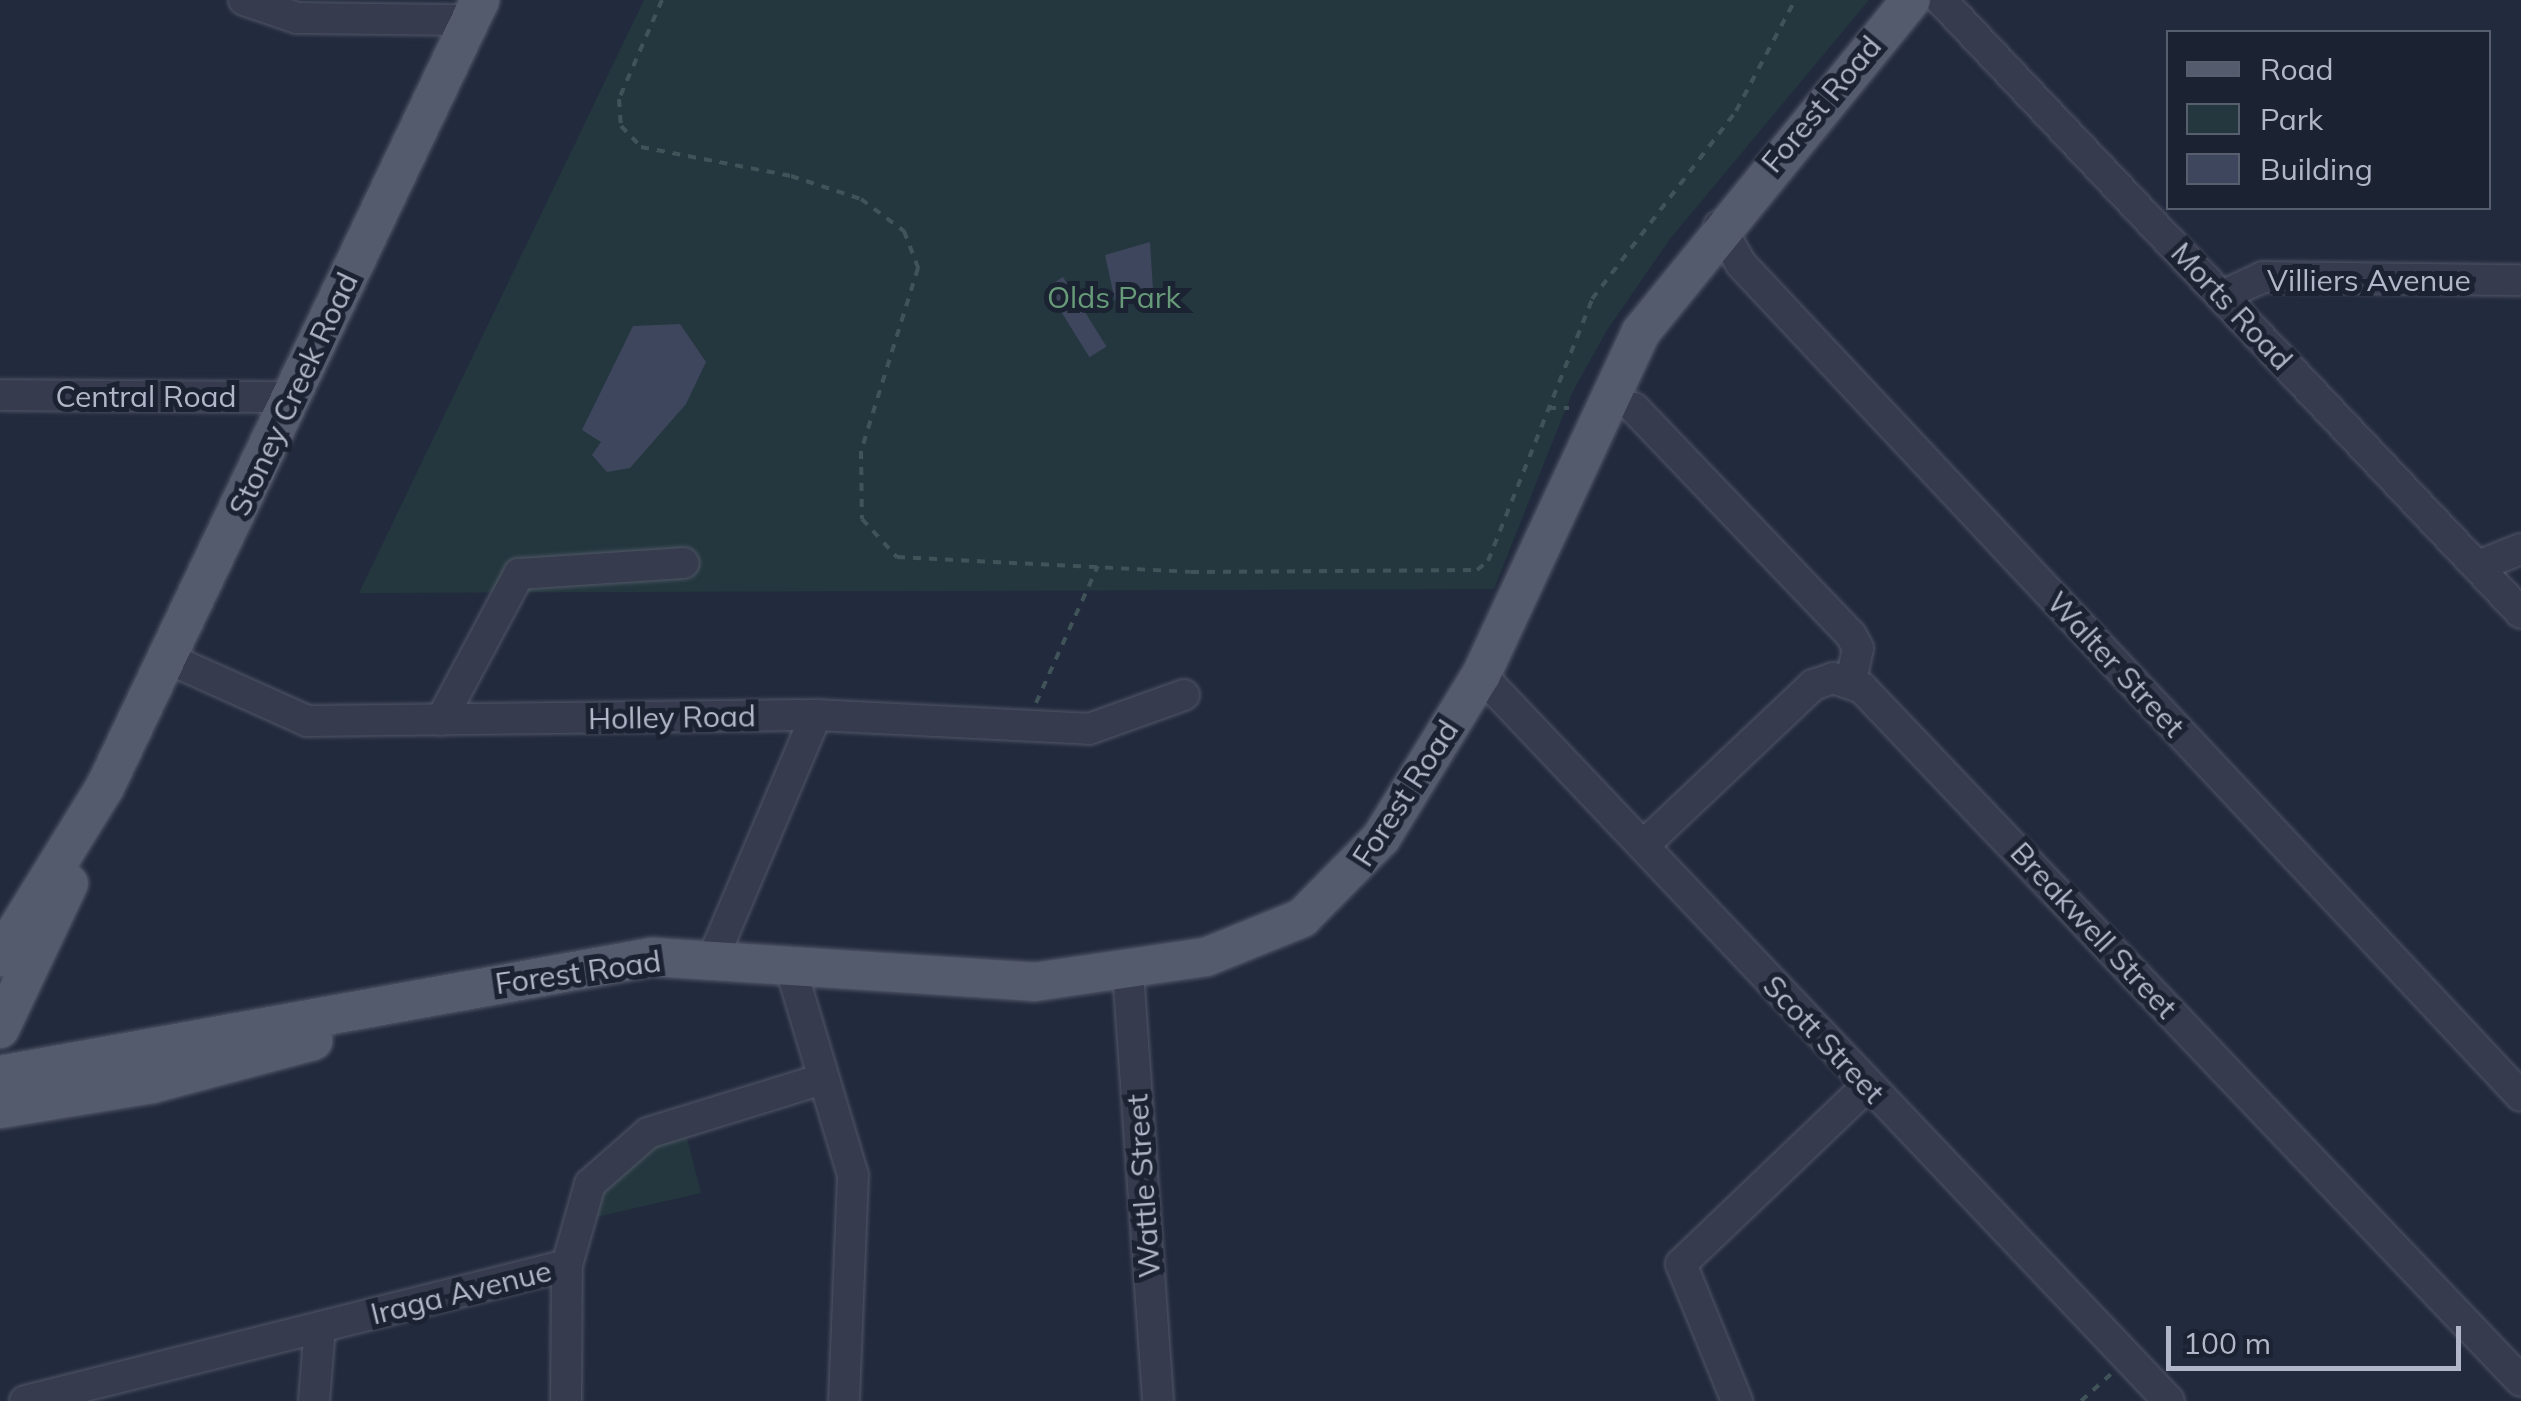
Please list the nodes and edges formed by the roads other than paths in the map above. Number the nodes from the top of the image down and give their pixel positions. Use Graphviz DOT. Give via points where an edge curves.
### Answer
graph roads {
  1 [pos="244,0"];
  2 [pos="1911,0"];
  3 [pos="1941,0"];
  4 [pos="476,10"];
  5 [pos="1719,226"];
  6 [pos="2521,280"];
  7 [pos="2222,296"];
  8 [pos="0,395"];
  9 [pos="292,397"];
  10 [pos="1634,408"];
  11 [pos="2521,549"];
  12 [pos="684,563"];
  13 [pos="2478,566"];
  14 [pos="2521,612"];
  15 [pos="167,658"];
  16 [pos="1480,675"];
  17 [pos="1851,682"];
  18 [pos="1184,695"];
  19 [pos="816,715"];
  20 [pos="442,720"];
  21 [pos="105,787"];
  22 [pos="1644,845"];
  23 [pos="33,902"];
  24 [pos="0,957"];
  25 [pos="713,958"];
  26 [pos="788,962"];
  27 [pos="1128,971"];
  28 [pos="472,988"];
  29 [pos="4,1006"];
  30 [pos="117,1056"];
  31 [pos="0,1075"];
  32 [pos="819,1080"];
  33 [pos="1867,1086"];
  34 [pos="2521,1096"];
  35 [pos="0,1110"];
  36 [pos="567,1265"];
  37 [pos="320,1328"];
  38 [pos="2521,1381"];
  39 [pos="25,1401"];
  40 [pos="314,1401"];
  41 [pos="566,1401"];
  42 [pos="844,1401"];
  43 [pos="1158,1401"];
  44 [pos="1736,1401"];
  45 [pos="2169,1401"];
  1 -- 4 [label="street" via="298,18"];
  2 -- 5 [label="main road, Forest Road"];
  3 -- 7 [label="street, Morts Road"];
  4 -- 9 [label="main road, Stoney Creek Road"];
  5 -- 16 [label="main road, Forest Road" via="1612,384"];
  5 -- 34 [label="street, Walter Street" via="1742,264"];
  6 -- 7 [label="street, Villiers Avenue" via="2263,278"];
  7 -- 13 [label="street, Morts Road"];
  8 -- 9 [label="street, Central Road"];
  9 -- 15 [label="main road, Stoney Creek Road"];
  10 -- 17 [label="street" via="1850,635 1858,648"];
  11 -- 13 [label="street"];
  12 -- 20 [label="street" via="519,574"];
  13 -- 14 [label="street, Morts Road"];
  15 -- 20 [label="street, Holley Road" via="307,721"];
  15 -- 21 [label="main road, Stoney Creek Road"];
  16 -- 22 [label="street, Scott Street"];
  16 -- 27 [label="main road, Forest Road" via="1381,838 1332,894 1253,943"];
  17 -- 22 [label="street" via="1823,680 1802,694"];
  17 -- 38 [label="street, Breakwell Street"];
  18 -- 19 [label="street, Holley Road" via="1089,729"];
  19 -- 20 [label="street, Holley Road"];
  19 -- 25 [label="street"];
  21 -- 23 [label="main road, Stoney Creek Road"];
  21 -- 29 [label="main road, Stoney Creek Road"];
  22 -- 33 [label="street, Scott Street"];
  23 -- 24 [label="main road, Stoney Creek Road"];
  23 -- 29 [label="main road, Stoney Creek Road"];
  25 -- 26 [label="main road, Forest Road"];
  25 -- 28 [label="main road, Forest Road" via="652,957"];
  26 -- 27 [label="main road, Forest Road" via="999,984"];
  26 -- 32 [label="street"];
  27 -- 43 [label="street, Wattle Street"];
  28 -- 30 [label="main road, Forest Road"];
  28 -- 35 [label="main road, Forest Road" via="226,1067"];
  29 -- 30 [label="main road" via="26,1040"];
  30 -- 31 [label="main road, Forest Road"];
  32 -- 36 [label="street, Iraga Avenue" via="648,1133 590,1184"];
  32 -- 42 [label="street" via="852,1175"];
  33 -- 44 [label="street" via="1681,1264"];
  33 -- 45 [label="street, Scott Street"];
  36 -- 37 [label="street, Iraga Avenue"];
  36 -- 41 [label="street"];
  37 -- 39 [label="street, Iraga Avenue"];
  37 -- 40 [label="street"];
}
